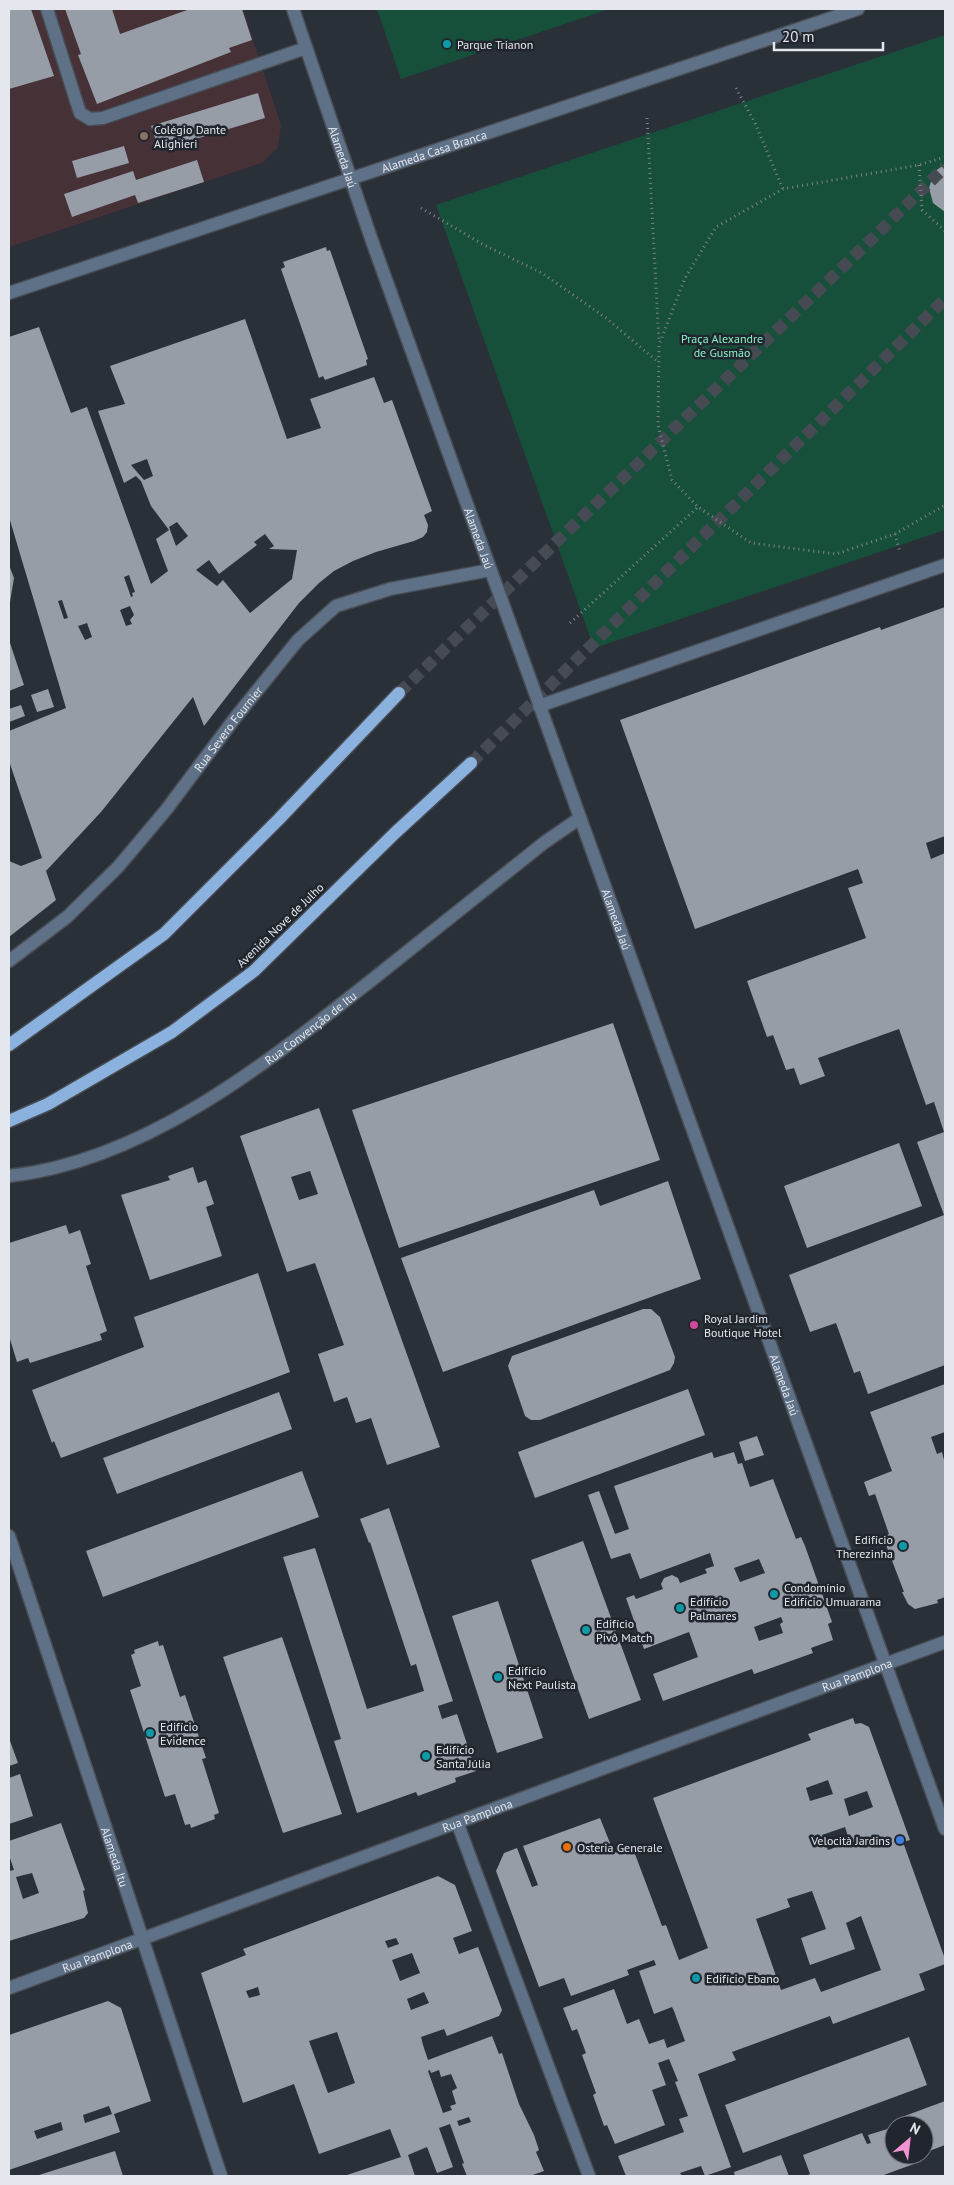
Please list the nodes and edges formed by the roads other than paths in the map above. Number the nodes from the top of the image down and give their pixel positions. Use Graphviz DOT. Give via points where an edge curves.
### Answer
graph roads {
  1 [pos="47,9"];
  2 [pos="293,9"];
  3 [pos="858,9"];
  4 [pos="306,48"];
  5 [pos="350,180"];
  6 [pos="9,293"];
  7 [pos="945,565"];
  8 [pos="490,570"];
  9 [pos="399,692"];
  10 [pos="539,706"];
  11 [pos="471,763"];
  12 [pos="580,818"];
  13 [pos="9,961"];
  14 [pos="9,1045"];
  15 [pos="9,1121"];
  16 [pos="9,1176"];
  17 [pos="9,1536"];
  18 [pos="945,1642"];
  19 [pos="886,1664"];
  20 [pos="457,1822"];
  21 [pos="945,1828"];
  22 [pos="143,1938"];
  23 [pos="9,1988"];
  24 [pos="221,2176"];
  25 [pos="589,2176"];
  1 -- 4 [label="street" via="80,113 90,119 103,118"];
  2 -- 4 [label="street, Alameda Jaú"];
  3 -- 5 [label="street, Alameda Casa Branca"];
  4 -- 5 [label="street, Alameda Jaú"];
  5 -- 6 [label="street, Alameda Casa Branca"];
  5 -- 8 [label="street, Alameda Jaú"];
  7 -- 10 [label="street"];
  8 -- 10 [label="street, Alameda Jaú"];
  8 -- 13 [label="street, Rua Severo Fournier" via="390,589 336,606 298,640 118,867 67,917"];
  9 -- 14 [label="main road" via="164,934"];
  10 -- 12 [label="street, Alameda Jaú"];
  11 -- 15 [label="main road, Avenida Nove de Julho" via="254,971 172,1032 48,1104"];
  12 -- 16 [label="street, Rua Convenção de Itu" via="545,842 282,1052 227,1088 160,1127 92,1158 40,1172"];
  12 -- 19 [label="street, Alameda Jaú"];
  17 -- 22 [label="street, Alameda Itu"];
  18 -- 19 [label="street, Rua Pamplona"];
  19 -- 20 [label="street, Rua Pamplona"];
  19 -- 21 [label="street, Alameda Jaú"];
  20 -- 22 [label="street, Rua Pamplona"];
  20 -- 25 [label="street"];
  22 -- 23 [label="street, Rua Pamplona"];
  22 -- 24 [label="street, Alameda Itu"];
}
